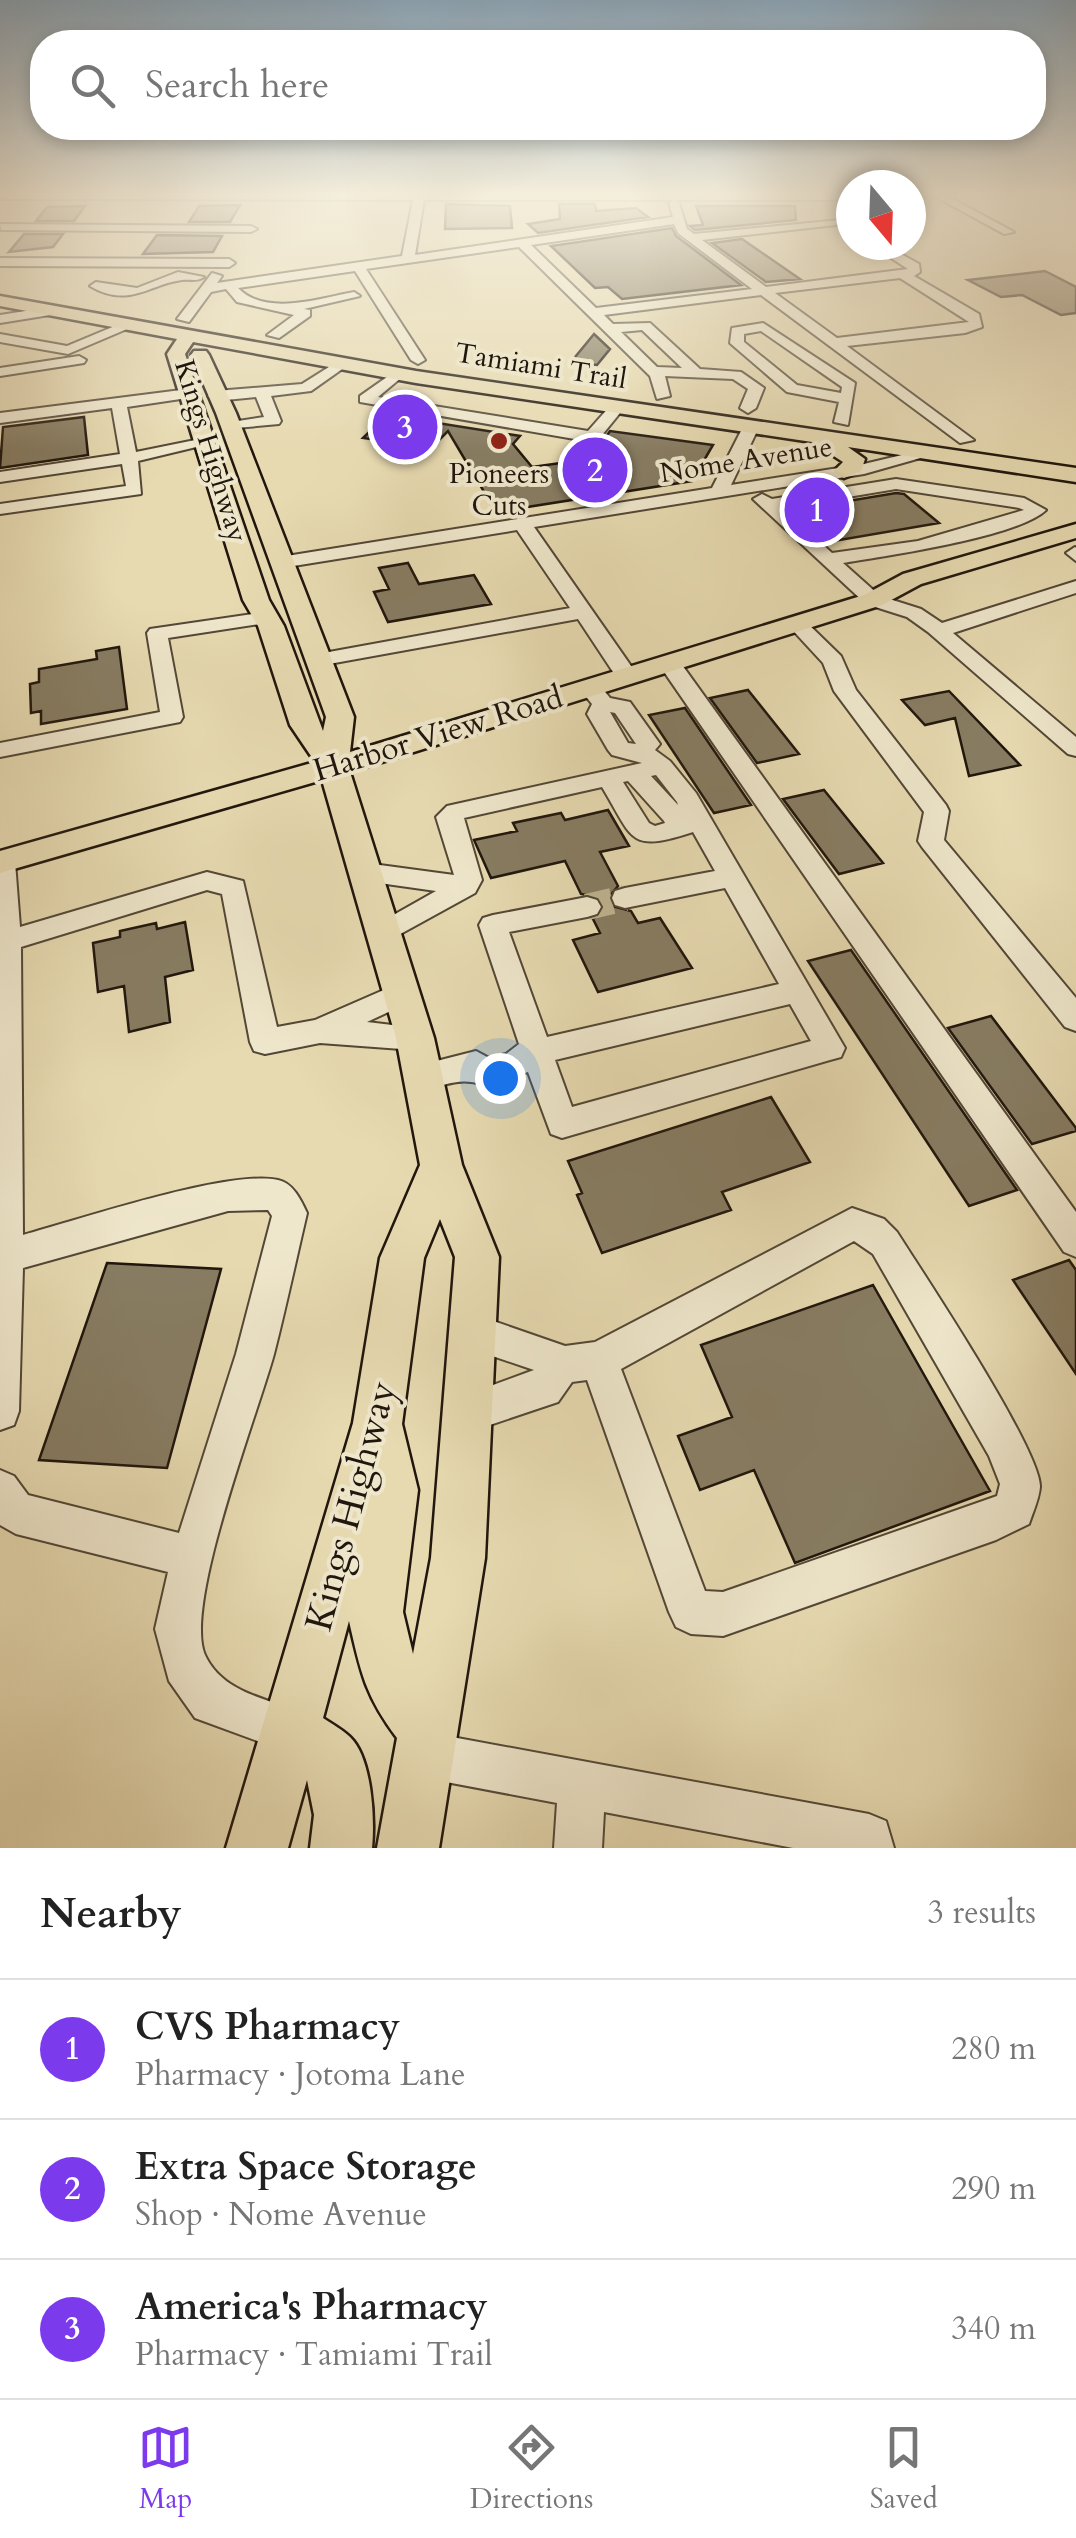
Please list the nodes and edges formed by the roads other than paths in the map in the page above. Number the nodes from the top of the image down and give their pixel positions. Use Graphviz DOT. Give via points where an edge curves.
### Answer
graph roads {
  1 [pos="110,278"];
  2 [pos="172,278"];
  3 [pos="215,278"];
  4 [pos="279,278"];
  5 [pos="312,278"];
  6 [pos="366,278"];
  7 [pos="556,278"];
  8 [pos="746,278"];
  9 [pos="871,278"];
  10 [pos="911,278"];
  11 [pos="0,284"];
  12 [pos="229,286"];
  13 [pos="204,289"];
  14 [pos="765,292"];
  15 [pos="354,296"];
  16 [pos="728,296"];
  17 [pos="0,301"];
  18 [pos="381,302"];
  19 [pos="285,308"];
  20 [pos="51,311"];
  21 [pos="590,313"];
  22 [pos="0,319"];
  23 [pos="127,326"];
  24 [pos="763,326"];
  25 [pos="186,328"];
  26 [pos="608,329"];
  27 [pos="274,336"];
  28 [pos="0,338"];
  29 [pos="839,346"];
  30 [pos="76,348"];
  31 [pos="808,355"];
  32 [pos="303,358"];
  33 [pos="418,360"];
  34 [pos="340,364"];
  35 [pos="652,370"];
  36 [pos="693,370"];
  37 [pos="0,372"];
  38 [pos="397,374"];
  39 [pos="215,381"];
  40 [pos="262,392"];
  41 [pos="662,396"];
  42 [pos="845,398"];
  43 [pos="567,400"];
  44 [pos="119,403"];
  45 [pos="616,408"];
  46 [pos="0,418"];
  47 [pos="749,418"];
  48 [pos="842,422"];
  49 [pos="233,433"];
  50 [pos="812,438"];
  51 [pos="966,440"];
  52 [pos="206,443"];
  53 [pos="1076,454"];
  54 [pos="923,455"];
  55 [pos="129,458"];
  56 [pos="844,472"];
  57 [pos="1076,475"];
  58 [pos="0,477"];
  59 [pos="919,486"];
  60 [pos="749,488"];
  61 [pos="718,492"];
  62 [pos="768,505"];
  63 [pos="0,509"];
  64 [pos="961,520"];
  65 [pos="522,523"];
  66 [pos="1076,548"];
  67 [pos="828,559"];
  68 [pos="282,562"];
  69 [pos="1076,587"];
  70 [pos="873,600"];
  71 [pos="583,612"];
  72 [pos="266,618"];
  73 [pos="797,624"];
  74 [pos="939,630"];
  75 [pos="318,660"];
  76 [pos="669,663"];
  77 [pos="627,676"];
  78 [pos="596,696"];
  79 [pos="1076,748"];
  80 [pos="0,750"];
  81 [pos="333,767"];
  82 [pos="636,767"];
  83 [pos="689,824"];
  84 [pos="1,862"];
  85 [pos="365,872"];
  86 [pos="732,877"];
  87 [pos="466,886"];
  88 [pos="625,898"];
  89 [pos="588,908"];
  90 [pos="384,933"];
  91 [pos="7,942"];
  92 [pos="798,991"];
  93 [pos="402,994"];
  94 [pos="1076,1019"];
  95 [pos="320,1031"];
  96 [pos="415,1038"];
  97 [pos="529,1054"];
  98 [pos="424,1076"];
  99 [pos="441,1165"];
  100 [pos="1076,1241"];
  101 [pos="6,1256"];
  102 [pos="473,1332"];
  103 [pos="580,1362"];
  104 [pos="0,1411"];
  105 [pos="469,1413"];
  106 [pos="378,1422"];
  107 [pos="0,1490"];
  108 [pos="192,1557"];
  109 [pos="290,1730"];
  110 [pos="427,1744"];
  111 [pos="582,1785"];
  112 [pos="257,1848"];
  113 [pos="342,1848"];
  114 [pos="408,1848"];
  115 [pos="578,1848"];
  116 [pos="870,1848"];
  1 -- 2 [label="street" via="90,289 138,292"];
  3 -- 13 [label="street"];
  4 -- 12 [label="street"];
  5 -- 15 [label="street" via="340,280"];
  6 -- 18 [label="street"];
  7 -- 21 [label="street"];
  8 -- 14 [label="street"];
  9 -- 14 [label="street"];
  10 -- 29 [label="street" via="977,324"];
  11 -- 25 [label="main road, Tamiami Trail"];
  12 -- 13 [label="street"];
  12 -- 19 [label="street" via="242,300"];
  13 -- 25 [label="street"];
  14 -- 16 [label="street"];
  14 -- 29 [label="street"];
  15 -- 18 [label="street" via="362,304"];
  15 -- 19 [label="street"];
  16 -- 21 [label="street"];
  16 -- 24 [label="street"];
  17 -- 20 [label="main road, Tamiami Trail"];
  18 -- 33 [label="street"];
  19 -- 27 [label="street" via="306,315"];
  20 -- 22 [label="street"];
  20 -- 23 [label="main road, Tamiami Trail"];
  21 -- 26 [label="street"];
  23 -- 25 [label="main road, Tamiami Trail"];
  23 -- 30 [label="street"];
  24 -- 31 [label="street"];
  24 -- 42 [label="street" via="737,331 737,342 792,389"];
  25 -- 27 [label="main road, Tamiami Trail"];
  25 -- 32 [label="main road, Tamiami Trail"];
  25 -- 39 [label="main road, Kings Highway"];
  26 -- 35 [label="street"];
  26 -- 36 [label="street" via="645,326"];
  27 -- 33 [label="main road, Tamiami Trail"];
  28 -- 30 [label="street"];
  29 -- 31 [label="street"];
  29 -- 51 [label="street"];
  30 -- 37 [label="street" via="80,361"];
  31 -- 42 [label="street" via="850,386"];
  32 -- 34 [label="main road, Tamiami Trail"];
  32 -- 39 [label="main road"];
  33 -- 41 [label="main road, Tamiami Trail"];
  34 -- 38 [label="main road, Tamiami Trail"];
  34 -- 40 [label="street" via="306,388"];
  35 -- 36 [label="street"];
  35 -- 41 [label="street"];
  36 -- 47 [label="street" via="749,381 756,388"];
  38 -- 43 [label="main road, Tamiami Trail"];
  38 -- 45 [label="street" via="365,400 592,437"];
  39 -- 40 [label="street"];
  39 -- 44 [label="street"];
  39 -- 49 [label="main road, Kings Highway"];
  39 -- 52 [label="main road, Kings Highway"];
  40 -- 49 [label="street" via="273,421"];
  41 -- 43 [label="main road"];
  41 -- 47 [label="main road, Tamiami Trail"];
  42 -- 48 [label="street"];
  43 -- 45 [label="main road, Tamiami Trail"];
  44 -- 46 [label="street"];
  44 -- 55 [label="street"];
  45 -- 47 [label="main road, Tamiami Trail"];
  47 -- 48 [label="main road, Tamiami Trail"];
  47 -- 50 [label="main road, Tamiami Trail"];
  47 -- 61 [label="street"];
  48 -- 51 [label="main road, Tamiami Trail"];
  49 -- 52 [label="main road"];
  49 -- 68 [label="main road, Kings Highway"];
  50 -- 54 [label="main road, Tamiami Trail"];
  50 -- 56 [label="main road" via="854,459"];
  51 -- 53 [label="main road, Tamiami Trail"];
  52 -- 55 [label="street"];
  52 -- 72 [label="main road, Kings Highway"];
  54 -- 56 [label="street, Nome Avenue"];
  54 -- 57 [label="main road, Tamiami Trail"];
  55 -- 58 [label="street"];
  55 -- 63 [label="street" via="135,490"];
  56 -- 60 [label="street, Nome Avenue"];
  59 -- 62 [label="street" via="877,486"];
  59 -- 64 [label="street"];
  59 -- 64 [label="street" via="1036,510"];
  60 -- 61 [label="street, Nome Avenue"];
  60 -- 62 [label="street"];
  61 -- 65 [label="street, Nome Avenue"];
  62 -- 67 [label="street"];
  64 -- 67 [label="street" via="919,546"];
  65 -- 68 [label="street, Nome Avenue"];
  65 -- 71 [label="street"];
  66 -- 70 [label="main road, Harbor View Road" via="912,579"];
  67 -- 70 [label="street"];
  68 -- 75 [label="main road, Kings Highway"];
  69 -- 74 [label="street"];
  70 -- 73 [label="main road, Harbor View Road"];
  70 -- 74 [label="street" via="914,613"];
  71 -- 75 [label="street"];
  71 -- 77 [label="street"];
  72 -- 80 [label="street" via="157,633 172,717"];
  72 -- 81 [label="main road, Kings Highway" via="305,725"];
  73 -- 76 [label="main road, Harbor View Road"];
  73 -- 94 [label="street" via="833,661 844,691 937,811 930,841"];
  74 -- 79 [label="street"];
  75 -- 81 [label="main road, Kings Highway" via="340,717"];
  76 -- 77 [label="main road, Harbor View Road"];
  76 -- 100 [label="street"];
  77 -- 78 [label="main road, Harbor View Road"];
  78 -- 81 [label="main road, Harbor View Road"];
  78 -- 82 [label="street" via="622,708 648,744"];
  81 -- 84 [label="main road, Harbor View Road"];
  81 -- 85 [label="main road, Kings Highway"];
  82 -- 83 [label="street"];
  82 -- 83 [label="street" via="640,829 653,836"];
  82 -- 87 [label="street" via="448,817"];
  83 -- 86 [label="street"];
  84 -- 91 [label="street"];
  85 -- 87 [label="street"];
  85 -- 90 [label="main road, Kings Highway"];
  86 -- 88 [label="street"];
  86 -- 92 [label="street"];
  87 -- 90 [label="street"];
  89 -- 97 [label="street" via="493,925"];
  90 -- 93 [label="main road, Kings Highway"];
  91 -- 95 [label="street" via="207,881 234,888 265,1042"];
  91 -- 101 [label="street"];
  92 -- 97 [label="street"];
  92 -- 97 [label="street" via="830,1048 562,1124"];
  93 -- 95 [label="street"];
  93 -- 96 [label="main road, Kings Highway"];
  95 -- 96 [label="street"];
  96 -- 98 [label="main road, Kings Highway"];
  97 -- 98 [label="street" via="516,1065 482,1072 476,1064"];
  98 -- 99 [label="main road, Kings Highway"];
  99 -- 102 [label="main road, Kings Highway" via="476,1257"];
  99 -- 106 [label="main road, Kings Highway" via="402,1258"];
  101 -- 104 [label="street"];
  101 -- 108 [label="street" via="228,1196 276,1194 290,1213"];
  102 -- 103 [label="street"];
  102 -- 105 [label="main road, Kings Highway"];
  103 -- 103 [label="street" via="692,1612 723,1614 1014,1509 1020,1484 1004,1444 872,1230 852,1224"];
  103 -- 105 [label="street" via="544,1388"];
  105 -- 110 [label="main road, Kings Highway" via="458,1558"];
  106 -- 109 [label="main road, Kings Highway"];
  106 -- 110 [label="main road" via="392,1490 375,1612 392,1684"];
  107 -- 108 [label="street" via="16,1512"];
  108 -- 109 [label="street" via="176,1628 185,1665 211,1702"];
  109 -- 112 [label="main road, Kings Highway"];
  109 -- 113 [label="main road" via="332,1760 345,1815"];
  110 -- 111 [label="street"];
  110 -- 114 [label="main road, Kings Highway"];
  111 -- 115 [label="street"];
  111 -- 116 [label="street" via="870,1838"];
}
